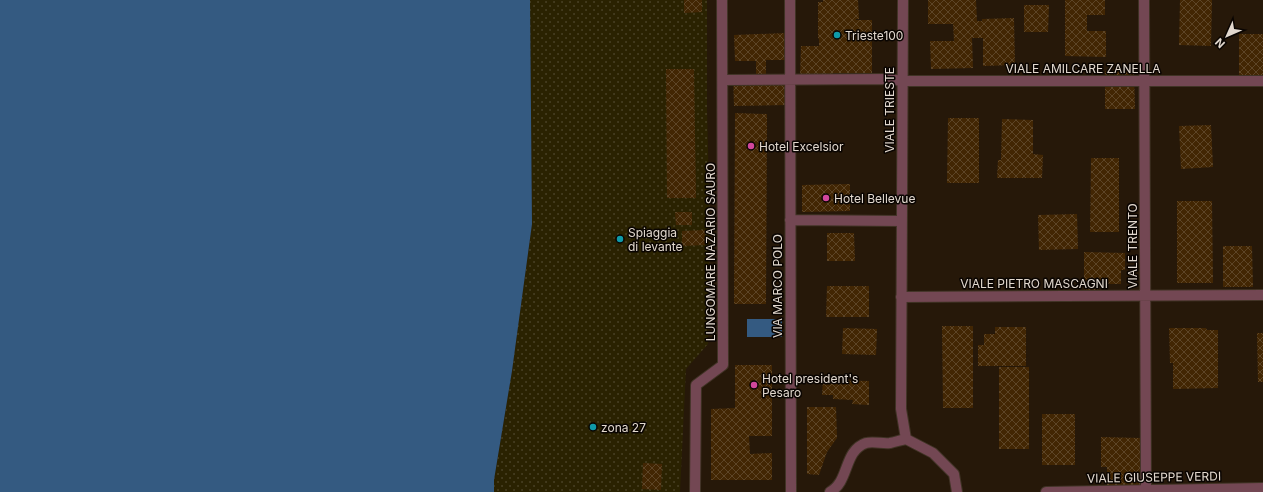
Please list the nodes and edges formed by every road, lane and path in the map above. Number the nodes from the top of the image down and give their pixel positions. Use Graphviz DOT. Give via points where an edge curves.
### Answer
graph roads {
  1 [pos="722,0"];
  2 [pos="790,0"];
  3 [pos="903,0"];
  4 [pos="1144,0"];
  5 [pos="790,79"];
  6 [pos="723,80"];
  7 [pos="902,81"];
  8 [pos="1263,81"];
  9 [pos="1145,82"];
  10 [pos="790,220"];
  11 [pos="901,221"];
  12 [pos="1263,295"];
  13 [pos="1145,296"];
  14 [pos="901,297"];
  15 [pos="906,439"];
  16 [pos="1263,488"];
  17 [pos="1146,491"];
  18 [pos="695,492"];
  19 [pos="791,492"];
  20 [pos="830,492"];
  21 [pos="957,492"];
  22 [pos="1046,492"];
  1 -- 6 [label="street, LUNGOMARE NAZARIO SAURO"];
  2 -- 5 [label="street, VIA MARCO POLO"];
  3 -- 7 [label="street, VIALE TRIESTE"];
  4 -- 9 [label="street, VIALE TRENTO"];
  5 -- 6 [label="street"];
  5 -- 7 [label="street, VIALE AMILCARE ZANELLA"];
  5 -- 10 [label="street, VIA MARCO POLO"];
  6 -- 18 [label="street, LUNGOMARE NAZARIO SAURO" via="722,364 696,385"];
  7 -- 9 [label="street, VIALE AMILCARE ZANELLA"];
  7 -- 11 [label="street, VIALE TRIESTE"];
  8 -- 9 [label="street, VIALE AMILCARE ZANELLA"];
  9 -- 13 [label="street, VIALE TRENTO"];
  10 -- 11 [label="street"];
  10 -- 19 [label="street, VIA MARCO POLO"];
  11 -- 14 [label="street, VIALE TRIESTE"];
  12 -- 13 [label="street, VIALE PIETRO MASCAGNI"];
  13 -- 14 [label="street, VIALE PIETRO MASCAGNI"];
  13 -- 17 [label="street, VIALE TRENTO"];
  14 -- 15 [label="street, VIALE TRIESTE" via="901,409"];
  15 -- 20 [label="street" via="890,443 866,443 856,449 849,460 842,481"];
  15 -- 21 [label="street" via="932,452 954,474"];
  16 -- 17 [label="street, VIALE GIUSEPPE VERDI"];
  17 -- 22 [label="street, VIALE GIUSEPPE VERDI"];
}
